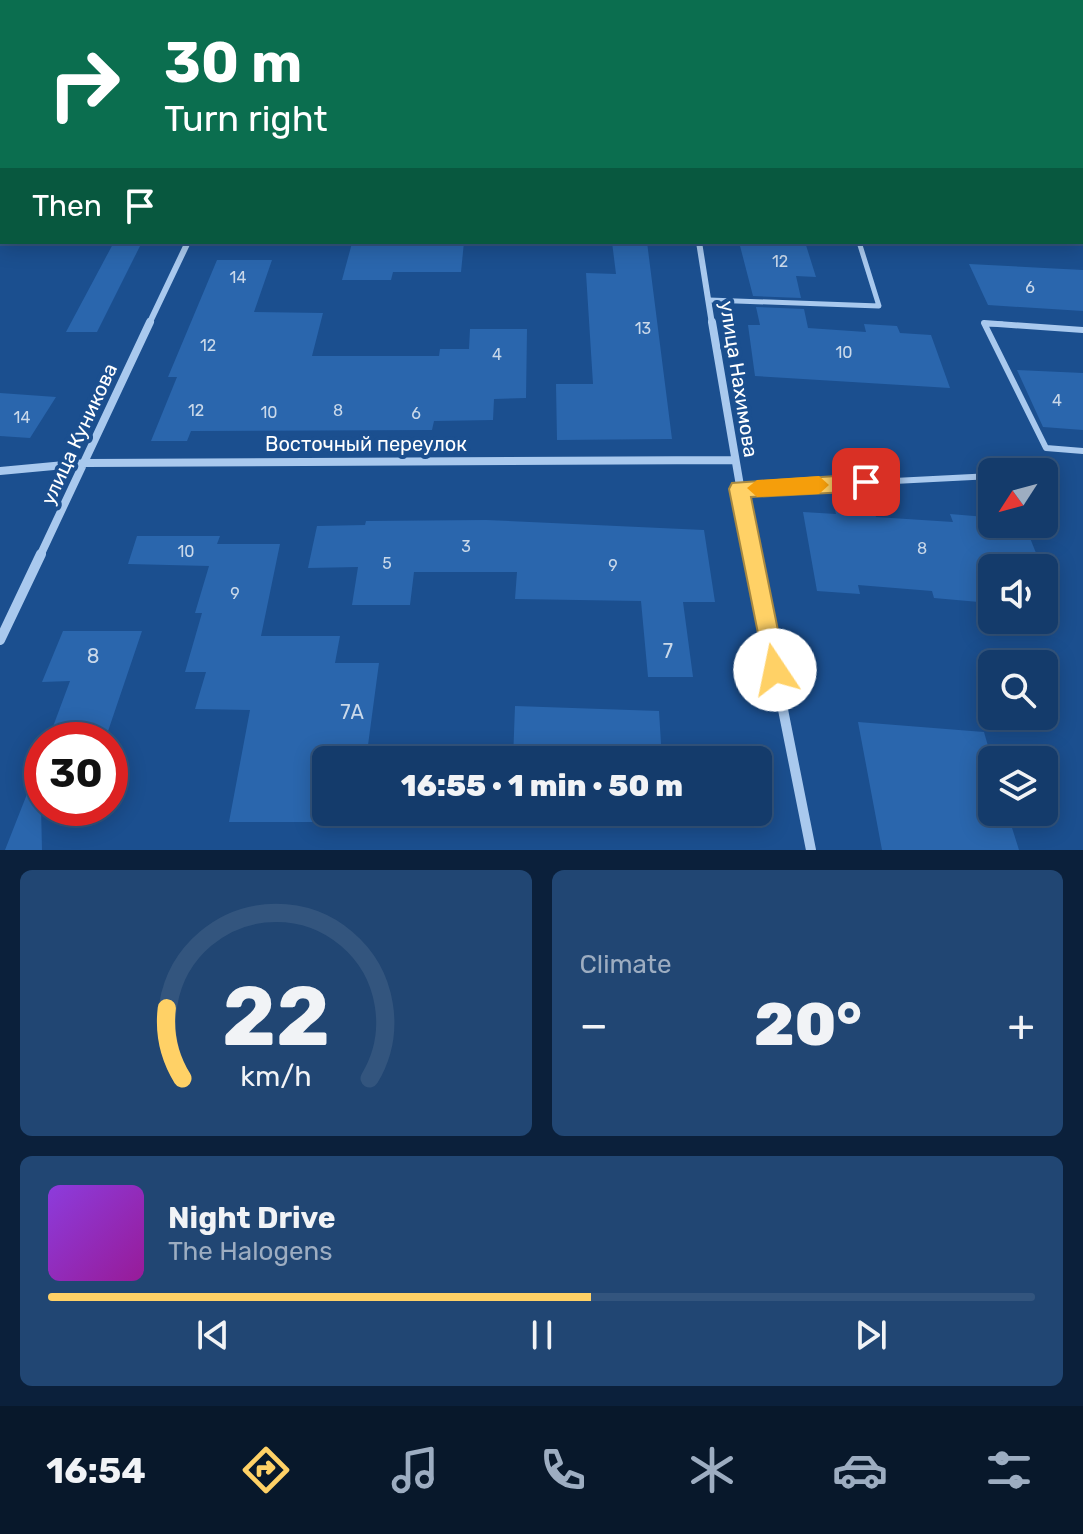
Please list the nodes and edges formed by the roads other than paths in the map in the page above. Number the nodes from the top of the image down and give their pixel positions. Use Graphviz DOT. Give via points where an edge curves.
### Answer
graph roads {
  1 [pos="187,244"];
  2 [pos="699,244"];
  3 [pos="860,244"];
  4 [pos="709,300"];
  5 [pos="1083,330"];
  6 [pos="1083,451"];
  7 [pos="733,460"];
  8 [pos="86,463"];
  9 [pos="0,471"];
  10 [pos="978,477"];
  11 [pos="739,489"];
  12 [pos="0,640"];
  13 [pos="811,850"];
  1 -- 8 [label="street, улица Куникова"];
  2 -- 4 [label="street, улица Нахимова"];
  3 -- 4 [label="lane" via="879,306"];
  4 -- 7 [label="street, улица Нахимова"];
  5 -- 6 [label="lane" via="984,323 1046,448"];
  7 -- 8 [label="street, Восточный переулок"];
  7 -- 11 [label="street, улица Нахимова"];
  8 -- 9 [label="street, Восточный переулок"];
  8 -- 12 [label="street, улица Куникова"];
  10 -- 11 [label="lane"];
  11 -- 13 [label="street, улица Нахимова"];
}
